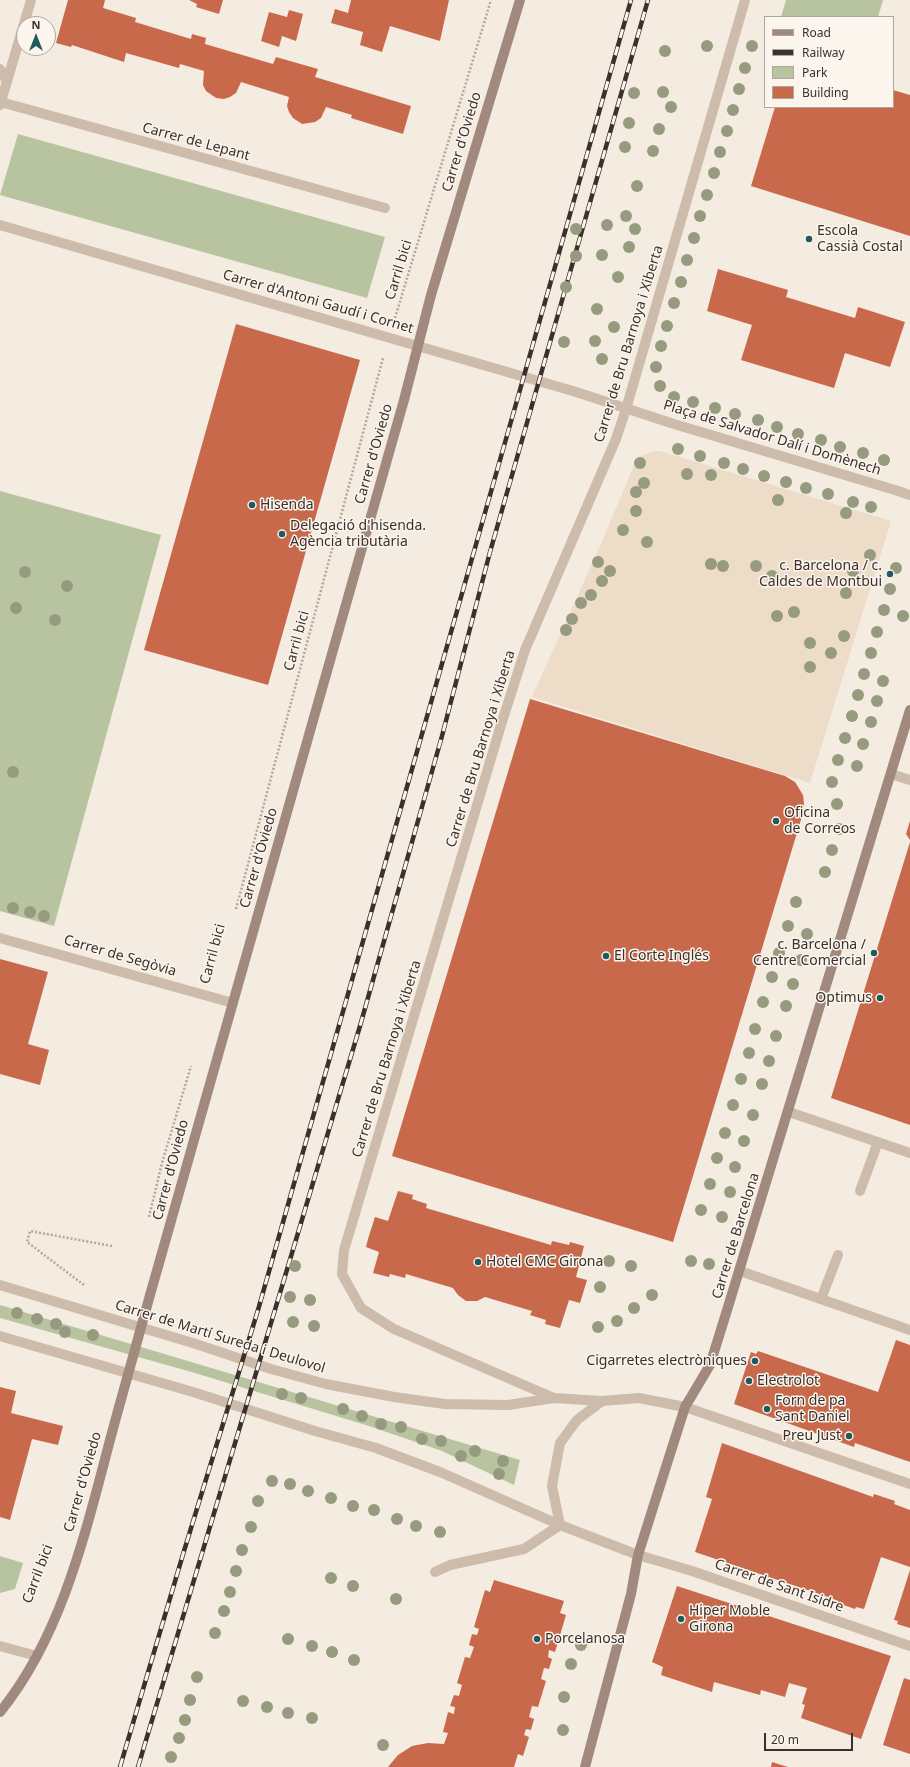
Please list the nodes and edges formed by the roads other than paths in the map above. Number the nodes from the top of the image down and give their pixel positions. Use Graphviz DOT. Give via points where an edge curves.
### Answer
graph roads {
  1 [pos="31,0"];
  2 [pos="520,0"];
  3 [pos="745,0"];
  4 [pos="0,69"];
  5 [pos="7,82"];
  6 [pos="0,104"];
  7 [pos="385,208"];
  8 [pos="0,225"];
  9 [pos="418,346"];
  10 [pos="626,409"];
  11 [pos="910,495"];
  12 [pos="910,710"];
  13 [pos="891,774"];
  14 [pos="910,780"];
  15 [pos="0,938"];
  16 [pos="233,1003"];
  17 [pos="789,1112"];
  18 [pos="878,1142"];
  19 [pos="910,1153"];
  20 [pos="860,1191"];
  21 [pos="838,1255"];
  22 [pos="740,1271"];
  23 [pos="0,1285"];
  24 [pos="821,1299"];
  25 [pos="910,1330"];
  26 [pos="0,1336"];
  27 [pos="554,1398"];
  28 [pos="602,1401"];
  29 [pos="685,1407"];
  30 [pos="910,1484"];
  31 [pos="560,1525"];
  32 [pos="638,1555"];
  33 [pos="435,1572"];
  34 [pos="0,1646"];
  35 [pos="910,1646"];
  36 [pos="37,1656"];
  37 [pos="0,1712"];
  38 [pos="585,1767"];
  1 -- 5 [label="street"];
  2 -- 9 [label="street, Carrer d'Oviedo" via="433,287"];
  3 -- 10 [label="street, Carrer de Bru Barnoya i Xiberta"];
  4 -- 5 [label="street"];
  5 -- 6 [label="street"];
  6 -- 7 [label="street, Carrer de Lepant"];
  8 -- 9 [label="street, Carrer d'Antoni Gaudí i Cornet"];
  9 -- 10 [label="street, Carrer d'Antoni Gaudí i Cornet"];
  9 -- 16 [label="street, Carrer d'Oviedo"];
  10 -- 11 [label="street, Plaça de Salvador Dalí i Domènech"];
  10 -- 27 [label="street, Carrer de Bru Barnoya i Xiberta" via="616,439 523,658 501,725 344,1250 342,1274 361,1308 387,1325"];
  12 -- 13 [label="street, Carrer de Barcelona"];
  13 -- 14 [label="street"];
  13 -- 17 [label="street, Carrer de Barcelona"];
  15 -- 16 [label="street, Carrer de Segòvia"];
  16 -- 36 [label="street, Carrer d'Oviedo, bridge" via="69,1583 56,1618"];
  17 -- 18 [label="street"];
  17 -- 22 [label="street, Carrer de Barcelona"];
  18 -- 19 [label="street"];
  18 -- 20 [label="street"];
  21 -- 24 [label="street"];
  22 -- 24 [label="street"];
  22 -- 29 [label="street, Carrer de Barcelona" via="710,1365"];
  23 -- 27 [label="street, Carrer de Martí Sureda i Deulovol" via="271,1369 341,1387 445,1404 508,1405"];
  24 -- 25 [label="street"];
  26 -- 31 [label="street" via="376,1448 440,1472"];
  27 -- 28 [label="street, Carrer de Martí Sureda i Deulovol"];
  28 -- 29 [label="street, Carrer de Martí Sureda i Deulovol" via="639,1398"];
  28 -- 31 [label="street" via="577,1420 560,1443 552,1486"];
  29 -- 30 [label="street, Carrer de Martí Sureda i Deulovol"];
  29 -- 32 [label="street, Carrer de Barcelona"];
  31 -- 32 [label="street"];
  31 -- 33 [label="street" via="524,1549 450,1565"];
  32 -- 35 [label="street, Carrer de Sant Isidre"];
  32 -- 38 [label="street, Carrer de Barcelona" via="631,1594"];
  34 -- 36 [label="street"];
  36 -- 37 [label="street, Carrer d'Oviedo" via="13,1696"];
}
